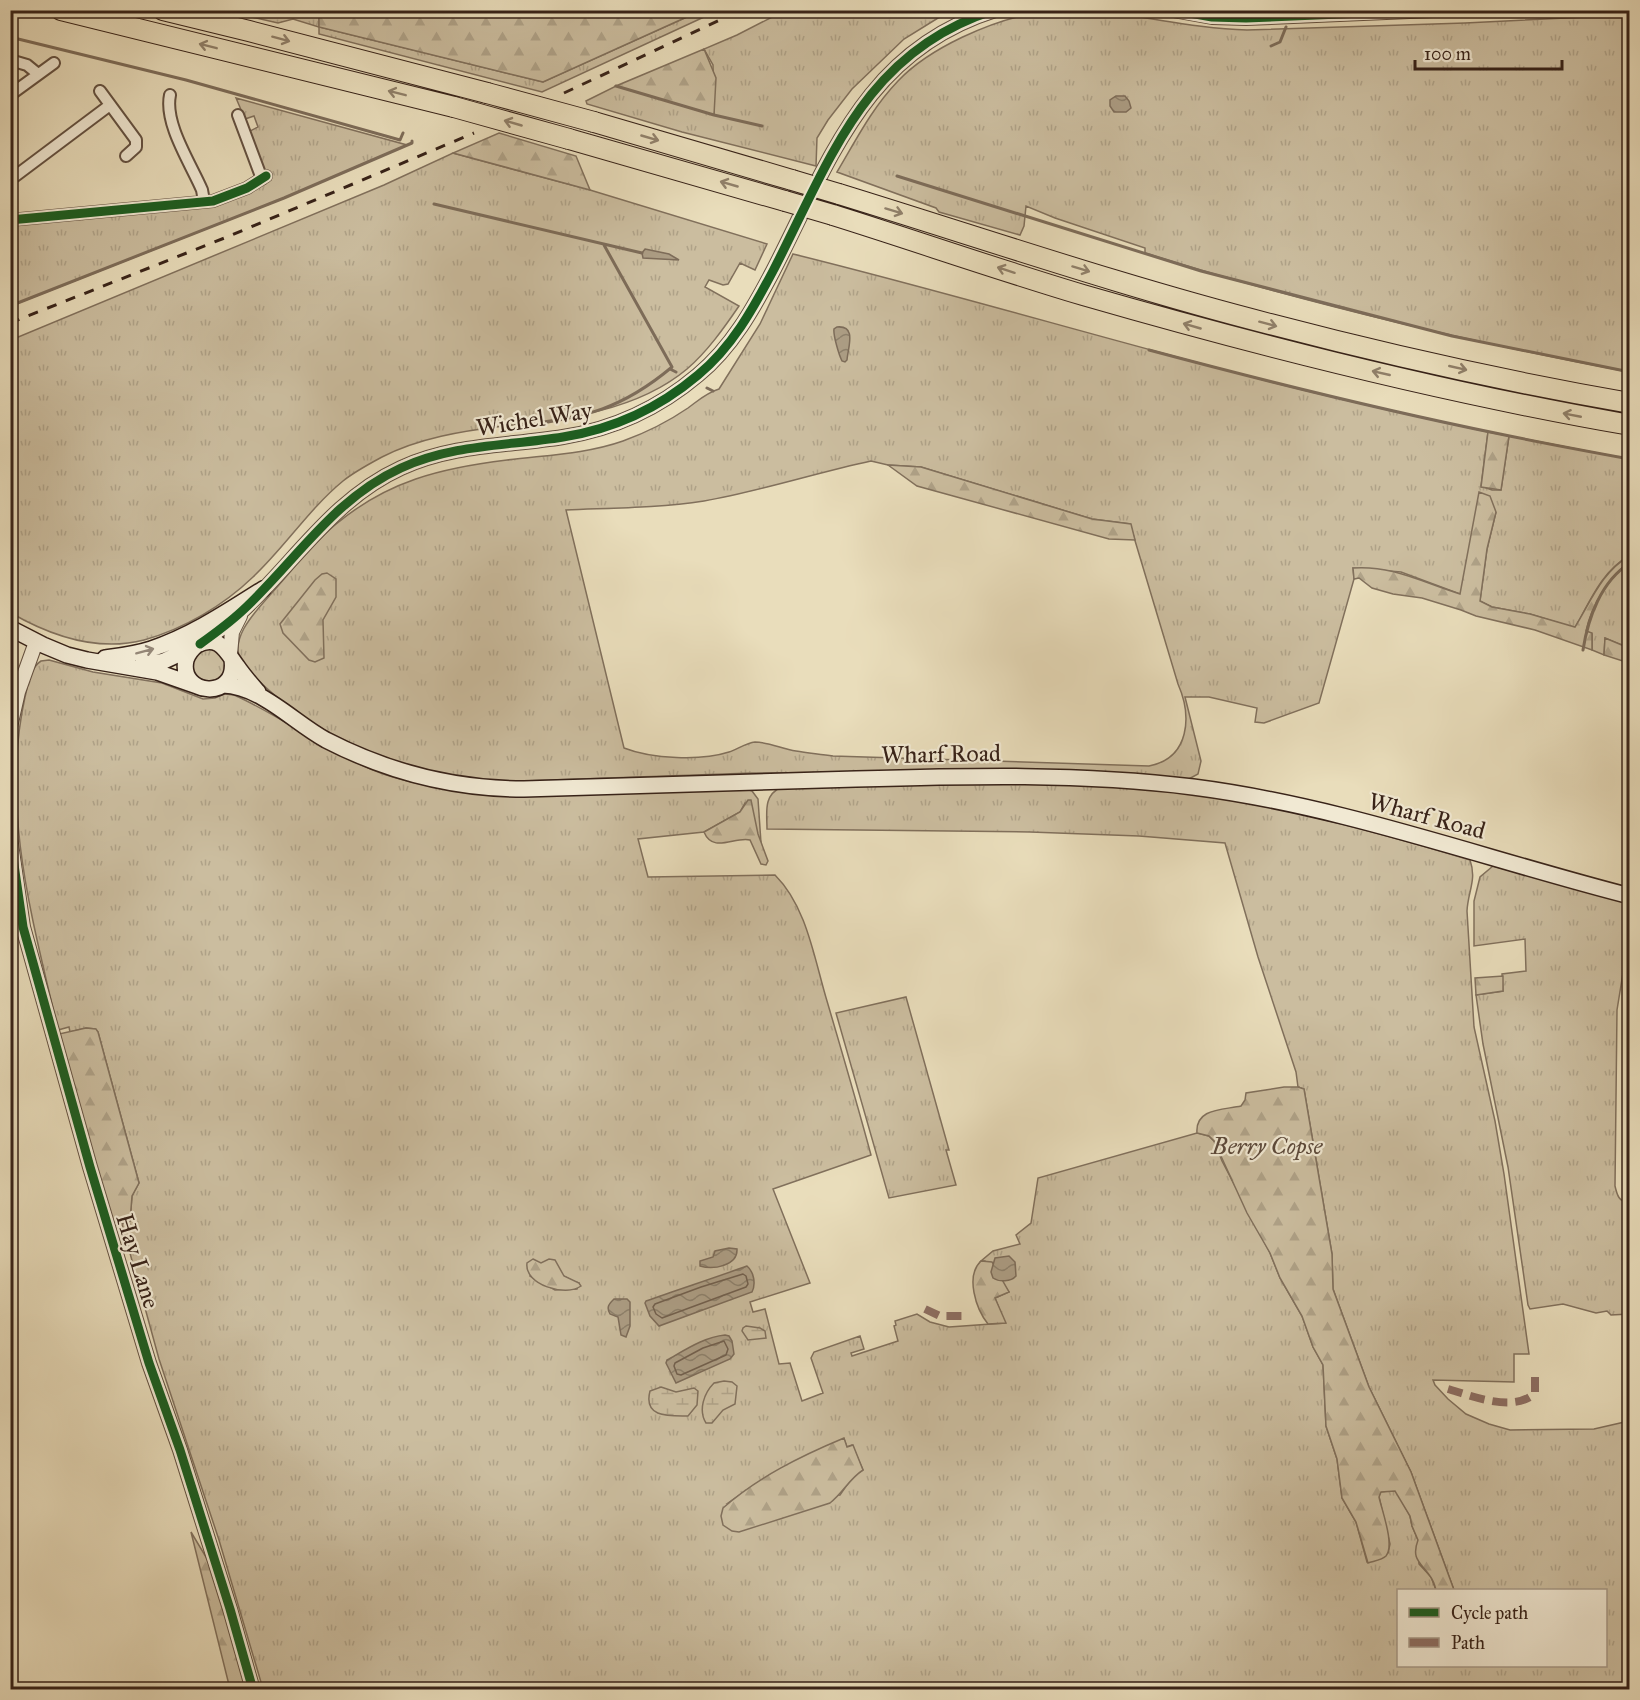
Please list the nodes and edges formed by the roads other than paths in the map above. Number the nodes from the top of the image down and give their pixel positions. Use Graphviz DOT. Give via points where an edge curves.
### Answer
graph roads {
  1 [pos="61,10"];
  2 [pos="163,10"];
  3 [pos="995,10"];
  4 [pos="1173,10"];
  5 [pos="1433,10"];
  6 [pos="10,60"];
  7 [pos="54,63"];
  8 [pos="38,74"];
  9 [pos="100,91"];
  10 [pos="10,95"];
  11 [pos="170,95"];
  12 [pos="110,105"];
  13 [pos="238,115"];
  14 [pos="126,156"];
  15 [pos="10,180"];
  16 [pos="204,201"];
  17 [pos="10,220"];
  18 [pos="1629,403"];
  19 [pos="1629,425"];
  20 [pos="263,589"];
  21 [pos="242,611"];
  22 [pos="10,628"];
  23 [pos="36,642"];
  24 [pos="197,646"];
  25 [pos="231,657"];
  26 [pos="87,660"];
  27 [pos="135,667"];
  28 [pos="223,685"];
  29 [pos="197,686"];
  30 [pos="261,696"];
  31 [pos="10,727"];
  32 [pos="10,837"];
  33 [pos="1629,896"];
  34 [pos="253,1689"];
  19 -- 1 [label="highway, one-way, bridge" via="1516,404 1260,345 569,139"];
  2 -- 18 [label="highway, one-way, bridge" via="594,122 1269,324"];
  3 -- 20 [label="street, Wichel Way" via="938,35 881,81 840,140 750,314 700,374 654,406 615,425 561,438 452,451 400,468 345,504"];
  4 -- 5 [label="street" via="1245,18"];
  6 -- 8 [label="street" via="27,65"];
  7 -- 8 [label="street"];
  8 -- 10 [label="street"];
  9 -- 12 [label="street"];
  11 -- 16 [label="street" via="171,121"];
  12 -- 14 [label="street" via="136,140 136,147"];
  12 -- 15 [label="street"];
  13 -- 16 [label="street" via="264,178 230,195"];
  16 -- 17 [label="street"];
  20 -- 21 [label="street, Wichel Way"];
  26 -- 20 [label="main road, one-way" via="160,646"];
  21 -- 24 [label="street, Wichel Way"];
  21 -- 25 [label="street, Wichel Way" via="232,632"];
  22 -- 23 [label="main road"];
  23 -- 26 [label="main road, Wharf Road"];
  23 -- 31 [label="street"];
  24 -- 25 [label="main road, Wharf Road" via="215,643"];
  24 -- 27 [label="main road, Wharf Road" via="164,661"];
  24 -- 29 [label="main road" via="185,666"];
  25 -- 28 [label="main road" via="232,672"];
  25 -- 30 [label="main road, Wharf Road"];
  26 -- 27 [label="main road, Wharf Road"];
  27 -- 29 [label="main road, Wharf Road"];
  28 -- 29 [label="main road, Wharf Road" via="212,689"];
  28 -- 30 [label="main road, Wharf Road" via="241,687"];
  30 -- 33 [label="main road, Wharf Road" via="314,733 365,758 418,776 467,786 524,789 1008,775 1142,782 1301,807"];
  32 -- 34 [label="street, Hay Lane" via="23,927 90,1167"];
}
